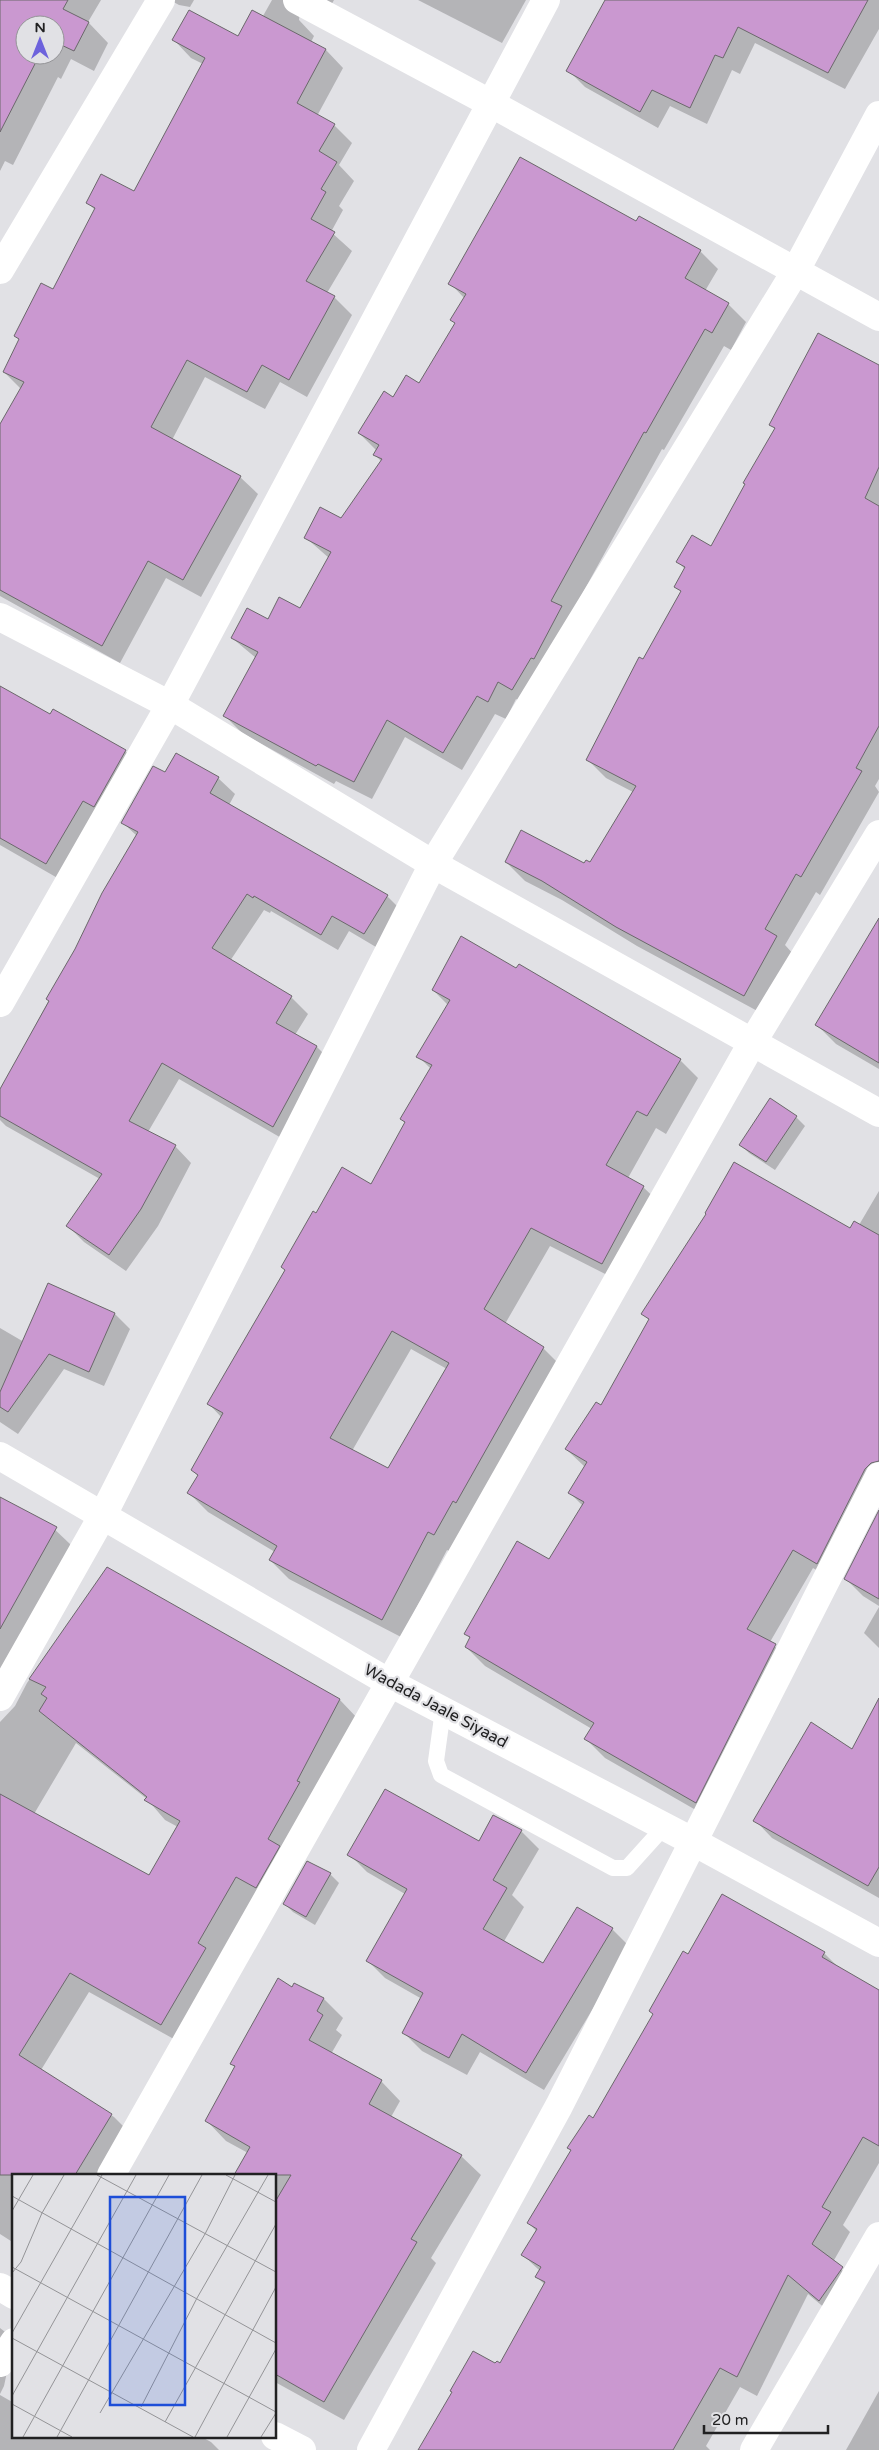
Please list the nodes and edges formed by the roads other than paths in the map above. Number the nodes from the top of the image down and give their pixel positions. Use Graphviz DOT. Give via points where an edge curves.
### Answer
graph roads {
  1 [pos="161,0"];
  2 [pos="297,0"];
  3 [pos="546,0"];
  4 [pos="490,103"];
  5 [pos="879,115"];
  6 [pos="0,270"];
  7 [pos="795,272"];
  8 [pos="879,317"];
  9 [pos="0,617"];
  10 [pos="170,705"];
  11 [pos="879,834"];
  12 [pos="433,864"];
  13 [pos="0,1003"];
  14 [pos="752,1044"];
  15 [pos="879,1113"];
  16 [pos="0,1456"];
  17 [pos="879,1476"];
  18 [pos="103,1515"];
  19 [pos="390,1683"];
  20 [pos="0,1697"];
  21 [pos="443,1710"];
  22 [pos="664,1826"];
  23 [pos="692,1841"];
  24 [pos="879,1944"];
  25 [pos="112,2174"];
  26 [pos="879,2236"];
  27 [pos="0,2288"];
  28 [pos="12,2294"];
  29 [pos="12,2345"];
  30 [pos="0,2362"];
  31 [pos="276,2437"];
  32 [pos="302,2450"];
  33 [pos="371,2450"];
  34 [pos="754,2450"];
  1 -- 6 [label="street"];
  2 -- 4 [label="street"];
  3 -- 4 [label="street"];
  4 -- 7 [label="street"];
  4 -- 10 [label="street"];
  5 -- 7 [label="street"];
  7 -- 8 [label="street"];
  7 -- 12 [label="street"];
  9 -- 10 [label="street"];
  10 -- 12 [label="street"];
  10 -- 13 [label="street"];
  11 -- 14 [label="street"];
  12 -- 14 [label="street"];
  12 -- 18 [label="street"];
  14 -- 15 [label="street"];
  14 -- 19 [label="street"];
  16 -- 18 [label="street, Wadada Jaale Siyaad"];
  17 -- 23 [label="street"];
  18 -- 19 [label="street, Wadada Jaale Siyaad"];
  18 -- 20 [label="street"];
  19 -- 21 [label="street, Wadada Jaale Siyaad"];
  19 -- 25 [label="street"];
  21 -- 22 [label="street, Wadada Jaale Siyaad"];
  21 -- 22 [label="lane" via="436,1761 441,1775 613,1868 626,1868"];
  22 -- 23 [label="street, Wadada Jaale Siyaad"];
  23 -- 24 [label="street, Wadada Jaale Siyaad"];
  23 -- 33 [label="street" via="559,2106"];
  26 -- 34 [label="street"];
  27 -- 28 [label="street"];
  29 -- 30 [label="street"];
  31 -- 32 [label="street"];
}
